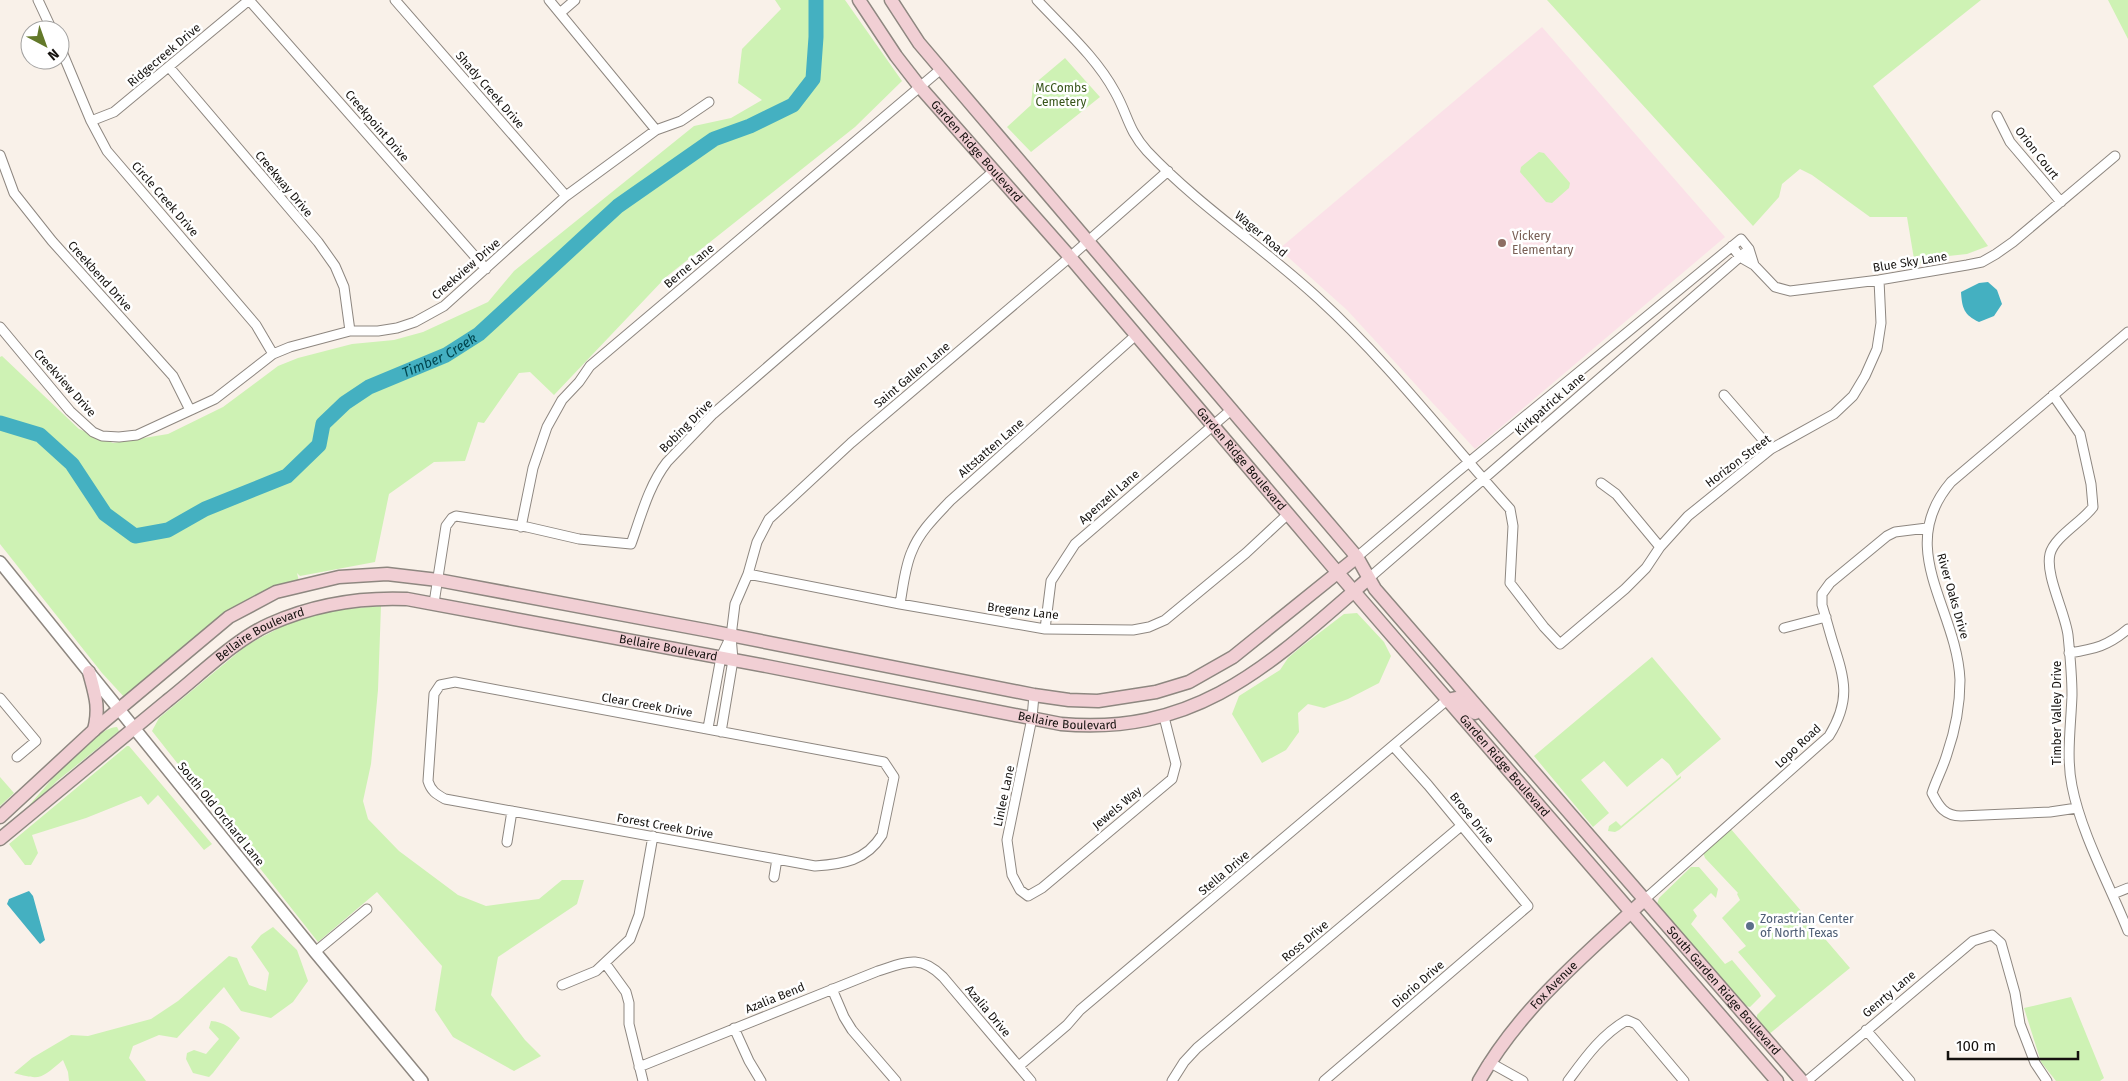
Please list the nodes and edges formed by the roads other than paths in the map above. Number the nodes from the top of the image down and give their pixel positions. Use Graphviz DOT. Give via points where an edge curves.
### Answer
graph roads {
  1 [pos="38,0"];
  2 [pos="249,0"];
  3 [pos="395,0"];
  4 [pos="549,0"];
  5 [pos="576,0"];
  6 [pos="859,0"];
  7 [pos="891,0"];
  8 [pos="1037,0"];
  9 [pos="560,13"];
  10 [pos="47,20"];
  11 [pos="169,67"];
  12 [pos="941,69"];
  13 [pos="70,70"];
  14 [pos="920,86"];
  15 [pos="708,102"];
  16 [pos="1997,116"];
  17 [pos="91,121"];
  18 [pos="656,130"];
  19 [pos="0,155"];
  20 [pos="2115,156"];
  21 [pos="1168,170"];
  22 [pos="994,171"];
  23 [pos="566,196"];
  24 [pos="2061,202"];
  25 [pos="1087,242"];
  26 [pos="1732,246"];
  27 [pos="1749,249"];
  28 [pos="1070,257"];
  29 [pos="1740,257"];
  30 [pos="1754,265"];
  31 [pos="486,268"];
  32 [pos="1879,280"];
  33 [pos="0,327"];
  34 [pos="350,331"];
  35 [pos="2128,332"];
  36 [pos="1136,335"];
  37 [pos="273,354"];
  38 [pos="2053,394"];
  39 [pos="1724,396"];
  40 [pos="190,410"];
  41 [pos="1231,410"];
  42 [pos="1213,426"];
  43 [pos="1771,449"];
  44 [pos="1469,462"];
  45 [pos="1482,479"];
  46 [pos="1601,483"];
  47 [pos="1288,514"];
  48 [pos="522,527"];
  49 [pos="1927,528"];
  50 [pos="1660,546"];
  51 [pos="1357,558"];
  52 [pos="0,562"];
  53 [pos="1338,573"];
  54 [pos="748,574"];
  55 [pos="1368,579"];
  56 [pos="438,580"];
  57 [pos="1354,592"];
  58 [pos="434,604"];
  59 [pos="900,604"];
  60 [pos="1826,617"];
  61 [pos="1045,628"];
  62 [pos="1784,628"];
  63 [pos="2128,629"];
  64 [pos="731,636"];
  65 [pos="1560,644"];
  66 [pos="2069,653"];
  67 [pos="727,658"];
  68 [pos="89,672"];
  69 [pos="1034,695"];
  70 [pos="0,698"];
  71 [pos="1448,700"];
  72 [pos="119,710"];
  73 [pos="1164,717"];
  74 [pos="1032,718"];
  75 [pos="134,728"];
  76 [pos="708,728"];
  77 [pos="94,730"];
  78 [pos="722,732"];
  79 [pos="431,737"];
  80 [pos="1509,742"];
  81 [pos="1394,747"];
  82 [pos="17,757"];
  83 [pos="894,777"];
  84 [pos="2077,808"];
  85 [pos="512,811"];
  86 [pos="0,817"];
  87 [pos="1462,826"];
  88 [pos="653,836"];
  89 [pos="0,839"];
  90 [pos="507,842"];
  91 [pos="777,859"];
  92 [pos="774,877"];
  93 [pos="2128,888"];
  94 [pos="2113,894"];
  95 [pos="1028,896"];
  96 [pos="1644,900"];
  97 [pos="1528,906"];
  98 [pos="367,909"];
  99 [pos="1630,913"];
  100 [pos="2128,931"];
  101 [pos="315,952"];
  102 [pos="923,962"];
  103 [pos="606,963"];
  104 [pos="562,985"];
  105 [pos="832,989"];
  106 [pos="734,1028"];
  107 [pos="1866,1030"];
  108 [pos="1489,1062"];
  109 [pos="1019,1066"];
  110 [pos="639,1067"];
  111 [pos="422,1081"];
  112 [pos="643,1081"];
  113 [pos="761,1081"];
  114 [pos="896,1081"];
  115 [pos="1032,1081"];
  116 [pos="1172,1081"];
  117 [pos="1324,1081"];
  118 [pos="1479,1081"];
  119 [pos="1523,1081"];
  120 [pos="1568,1081"];
  121 [pos="1684,1081"];
  122 [pos="1776,1081"];
  123 [pos="1802,1081"];
  124 [pos="1807,1081"];
  125 [pos="1910,1081"];
  126 [pos="2048,1081"];
  1 -- 10 [label="street"];
  2 -- 11 [label="street, Ridgecreek Drive"];
  2 -- 31 [label="street, Creekpoint Drive"];
  3 -- 23 [label="street, Shady Creek Drive"];
  4 -- 9 [label="street"];
  5 -- 9 [label="street"];
  6 -- 14 [label="main road, Garden Ridge Boulevard"];
  7 -- 12 [label="main road, Garden Ridge Boulevard"];
  8 -- 21 [label="street, Wager Road" via="1091,58 1116,92 1134,134"];
  9 -- 18 [label="street"];
  11 -- 17 [label="street, Ridgecreek Drive" via="114,112"];
  11 -- 34 [label="street, Creekway Drive" via="335,266 344,287"];
  12 -- 14 [label="street, Berne Lane"];
  12 -- 25 [label="main road, Garden Ridge Boulevard"];
  13 -- 17 [label="street, Circle Creek Drive"];
  14 -- 22 [label="main road, Garden Ridge Boulevard"];
  14 -- 48 [label="street, Berne Lane" via="590,366 562,400 547,427 533,468"];
  15 -- 18 [label="street, Creekview Drive" via="681,121"];
  16 -- 24 [label="street, Orion Court" via="2010,142"];
  17 -- 37 [label="street, Circle Creek Drive" via="107,151 256,325"];
  18 -- 23 [label="street, Creekview Drive"];
  19 -- 40 [label="street, Creekbend Drive" via="14,193 52,241 169,372"];
  20 -- 24 [label="street, Blue Sky Lane"];
  21 -- 25 [label="street, Saint Gallen Lane"];
  21 -- 44 [label="street, Wager Road" via="1354,332"];
  22 -- 28 [label="main road, Garden Ridge Boulevard"];
  22 -- 48 [label="street, Bobing Drive" via="713,414 661,470 631,544 579,539"];
  23 -- 31 [label="street, Creekview Drive"];
  24 -- 32 [label="street, Blue Sky Lane" via="2013,242 1982,262"];
  25 -- 28 [label="street, Saint Gallen Lane"];
  25 -- 41 [label="main road, Garden Ridge Boulevard"];
  26 -- 27 [label="street, Kirkpatrick Lane" via="1740,239"];
  26 -- 29 [label="street"];
  26 -- 44 [label="street, Kirkpatrick Lane"];
  27 -- 29 [label="street, Kirkpatrick Lane"];
  27 -- 30 [label="street, Blue Sky Lane"];
  28 -- 36 [label="main road, Garden Ridge Boulevard"];
  28 -- 54 [label="street, Saint Gallen Lane" via="851,443 769,519 757,542"];
  29 -- 30 [label="street, Blue Sky Lane"];
  29 -- 45 [label="street, Kirkpatrick Lane"];
  30 -- 32 [label="street, Blue Sky Lane" via="1775,287 1790,290"];
  31 -- 34 [label="street, Creekview Drive" via="444,306 415,322 378,331"];
  32 -- 43 [label="street, Horizon Street" via="1881,323 1876,349 1860,386 1834,414"];
  33 -- 40 [label="street, Creekview Drive" via="70,411 102,436 137,435"];
  34 -- 37 [label="street, Creekview Drive"];
  35 -- 38 [label="street, River Oaks Drive"];
  36 -- 42 [label="main road, Garden Ridge Boulevard"];
  36 -- 59 [label="street, Altstatten Lane" via="932,520 912,550"];
  37 -- 40 [label="street, Creekview Drive" via="215,399"];
  38 -- 49 [label="street, River Oaks Drive" via="1951,482 1938,499"];
  38 -- 66 [label="street, Timber Valley Drive" via="2080,434 2093,507 2056,543 2050,554 2050,574 2068,633"];
  39 -- 43 [label="street"];
  41 -- 42 [label="street, Apenzell Lane"];
  41 -- 51 [label="main road, Garden Ridge Boulevard"];
  42 -- 47 [label="main road, Garden Ridge Boulevard"];
  42 -- 61 [label="street, Apenzell Lane" via="1075,544 1051,581"];
  43 -- 50 [label="street, Horizon Street" via="1688,516"];
  44 -- 45 [label="street, Wager Road"];
  44 -- 51 [label="street, Kirkpatrick Lane"];
  45 -- 55 [label="street, Kirkpatrick Lane"];
  45 -- 65 [label="street, Wager Road" via="1510,509 1513,526 1510,582"];
  46 -- 50 [label="street" via="1616,494"];
  47 -- 53 [label="main road, Garden Ridge Boulevard"];
  47 -- 61 [label="street, Bregenz Lane" via="1165,620 1132,630"];
  48 -- 56 [label="street, Bobing Drive" via="461,516 452,518 446,526"];
  49 -- 60 [label="street, Lopo Road" via="1895,532 1830,583 1822,594"];
  49 -- 84 [label="street, River Oaks Drive" via="1929,562 1957,654 1960,679 1953,735 1932,793 1938,805 1952,816"];
  50 -- 65 [label="street, Horizon Street" via="1646,568 1625,589"];
  51 -- 53 [label="main road, Bellaire Boulevard"];
  51 -- 55 [label="main road, Garden Ridge Boulevard"];
  52 -- 68 [label="street, South Old Orchard Lane"];
  53 -- 57 [label="main road, Garden Ridge Boulevard"];
  53 -- 69 [label="main road, Bellaire Boulevard" via="1233,657 1189,682 1156,692 1098,701"];
  54 -- 59 [label="street, Bregenz Lane"];
  54 -- 64 [label="street, Saint Gallen Lane" via="735,604"];
  55 -- 57 [label="main road, Bellaire Boulevard"];
  55 -- 80 [label="main road, Garden Ridge Boulevard"];
  56 -- 58 [label="street, Bobing Drive"];
  56 -- 64 [label="main road, Bellaire Boulevard"];
  56 -- 72 [label="main road, Bellaire Boulevard" via="376,574 339,577 276,592 229,617"];
  57 -- 71 [label="main road, Garden Ridge Boulevard"];
  57 -- 73 [label="main road, Bellaire Boulevard" via="1236,685 1211,700"];
  58 -- 67 [label="main road, Bellaire Boulevard"];
  58 -- 75 [label="main road, Bellaire Boulevard" via="375,598 326,604 291,615 242,642"];
  59 -- 61 [label="street, Bregenz Lane"];
  60 -- 62 [label="street"];
  60 -- 96 [label="street, Lopo Road" via="1843,674 1845,695 1842,713 1829,736"];
  63 -- 66 [label="street" via="2108,644"];
  64 -- 67 [label="street, Saint Gallen Lane"];
  64 -- 69 [label="main road, Bellaire Boulevard"];
  66 -- 84 [label="street, Timber Valley Drive" via="2071,785"];
  67 -- 74 [label="main road, Bellaire Boulevard"];
  67 -- 76 [label="street"];
  67 -- 78 [label="street"];
  68 -- 72 [label="street, South Old Orchard Lane"];
  68 -- 77 [label="main road" via="97,702"];
  69 -- 74 [label="street, Linlee Lane"];
  70 -- 82 [label="street" via="36,741"];
  71 -- 80 [label="main road" via="1456,698"];
  71 -- 81 [label="street, Stella Drive"];
  71 -- 99 [label="main road, Garden Ridge Boulevard"];
  72 -- 75 [label="street, South Old Orchard Lane"];
  72 -- 77 [label="main road, Bellaire Boulevard"];
  73 -- 74 [label="main road, Bellaire Boulevard" via="1106,727"];
  73 -- 95 [label="street, Jewels Way" via="1176,764 1172,779 1042,888"];
  74 -- 95 [label="street, Linlee Lane" via="1007,840 1012,875 1020,890"];
  75 -- 89 [label="main road, Bellaire Boulevard"];
  75 -- 101 [label="street, South Old Orchard Lane"];
  76 -- 78 [label="street, Clear Creek Drive"];
  76 -- 79 [label="street, Clear Creek Drive" via="455,682 440,684 434,694"];
  77 -- 86 [label="main road, Bellaire Boulevard"];
  78 -- 83 [label="street, Clear Creek Drive" via="873,759 884,762"];
  79 -- 85 [label="street, Forest Creek Drive" via="428,781 436,794 445,799"];
  80 -- 96 [label="main road, Garden Ridge Boulevard"];
  81 -- 87 [label="street, Brose Drive"];
  81 -- 109 [label="street, Stella Drive" via="1080,1010"];
  83 -- 91 [label="street, Forest Creek Drive" via="882,835 865,853 841,865 815,866"];
  84 -- 94 [label="street, Timber Valley Drive"];
  85 -- 88 [label="street, Forest Creek Drive"];
  85 -- 90 [label="street"];
  87 -- 97 [label="street, Brose Drive"];
  87 -- 116 [label="street, Ross Drive" via="1197,1048"];
  88 -- 91 [label="street, Forest Creek Drive"];
  88 -- 103 [label="street" via="634,930 630,940"];
  91 -- 92 [label="street"];
  93 -- 94 [label="street"];
  94 -- 100 [label="street, Timber Valley Drive"];
  96 -- 99 [label="main road, Fox Avenue"];
  96 -- 123 [label="main road, South Garden Ridge Boulevard"];
  97 -- 117 [label="street, Diorio Drive"];
  98 -- 101 [label="street"];
  99 -- 108 [label="main road, Fox Avenue" via="1533,1005"];
  99 -- 122 [label="main road, South Garden Ridge Boulevard"];
  101 -- 111 [label="street, South Old Orchard Lane"];
  102 -- 105 [label="street, Azalia Bend" via="901,964"];
  102 -- 109 [label="street, Azalia Drive" via="943,977"];
  103 -- 104 [label="street" via="596,971"];
  103 -- 110 [label="street" via="626,992"];
  105 -- 106 [label="street, Azalia Bend"];
  105 -- 114 [label="street" via="852,1030"];
  106 -- 110 [label="street, Azalia Bend"];
  106 -- 113 [label="street"];
  107 -- 124 [label="street, Genrty Lane"];
  107 -- 125 [label="street"];
  107 -- 126 [label="street, Genrty Lane" via="1973,941 1992,935 2001,943 2020,1024 2035,1063"];
  108 -- 118 [label="main road, Fox Avenue"];
  108 -- 119 [label="street"];
  109 -- 115 [label="street, Azalia Drive"];
  110 -- 112 [label="street"];
  120 -- 121 [label="street" via="1598,1043 1614,1027 1627,1020 1640,1028"];
}
